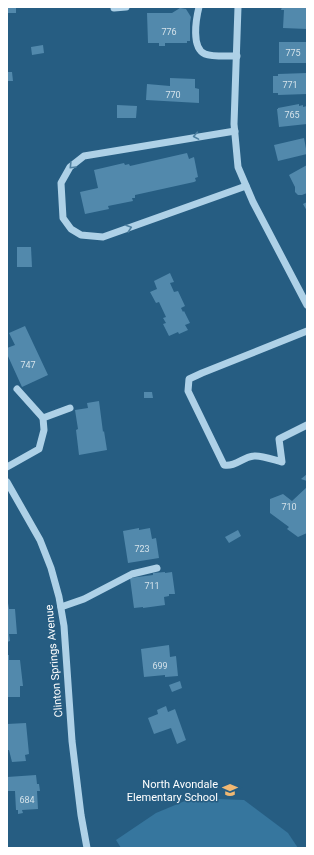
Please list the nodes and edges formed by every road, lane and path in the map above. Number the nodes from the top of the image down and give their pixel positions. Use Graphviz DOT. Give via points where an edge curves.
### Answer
graph roads {
  1 [pos="126,7"];
  2 [pos="199,7"];
  3 [pos="238,7"];
  4 [pos="114,8"];
  5 [pos="237,56"];
  6 [pos="235,131"];
  7 [pos="246,186"];
  8 [pos="307,305"];
  9 [pos="307,332"];
  10 [pos="17,389"];
  11 [pos="70,408"];
  12 [pos="44,418"];
  13 [pos="307,425"];
  14 [pos="7,467"];
  15 [pos="7,482"];
  16 [pos="157,568"];
  17 [pos="61,607"];
  18 [pos="87,848"];
  1 -- 4 [label="street"];
  2 -- 5 [label="street" via="196,27 197,44 201,51 206,54"];
  3 -- 5 [label="street"];
  5 -- 6 [label="street"];
  6 -- 7 [label="street" via="238,167"];
  6 -- 7 [label="street, one-way" via="84,156 70,167 61,184 64,218 71,229 81,235 103,236"];
  7 -- 8 [label="street"];
  9 -- 13 [label="street" via="202,372 189,379 188,391 224,465 230,466 254,456 282,462 279,439"];
  10 -- 12 [label="street"];
  11 -- 12 [label="street"];
  12 -- 14 [label="street" via="44,430 38,449"];
  15 -- 17 [label="street, Clinton Springs Avenue" via="40,540 51,568"];
  16 -- 17 [label="street" via="132,574 101,591"];
  17 -- 18 [label="street, Clinton Springs Avenue" via="72,741"];
}
